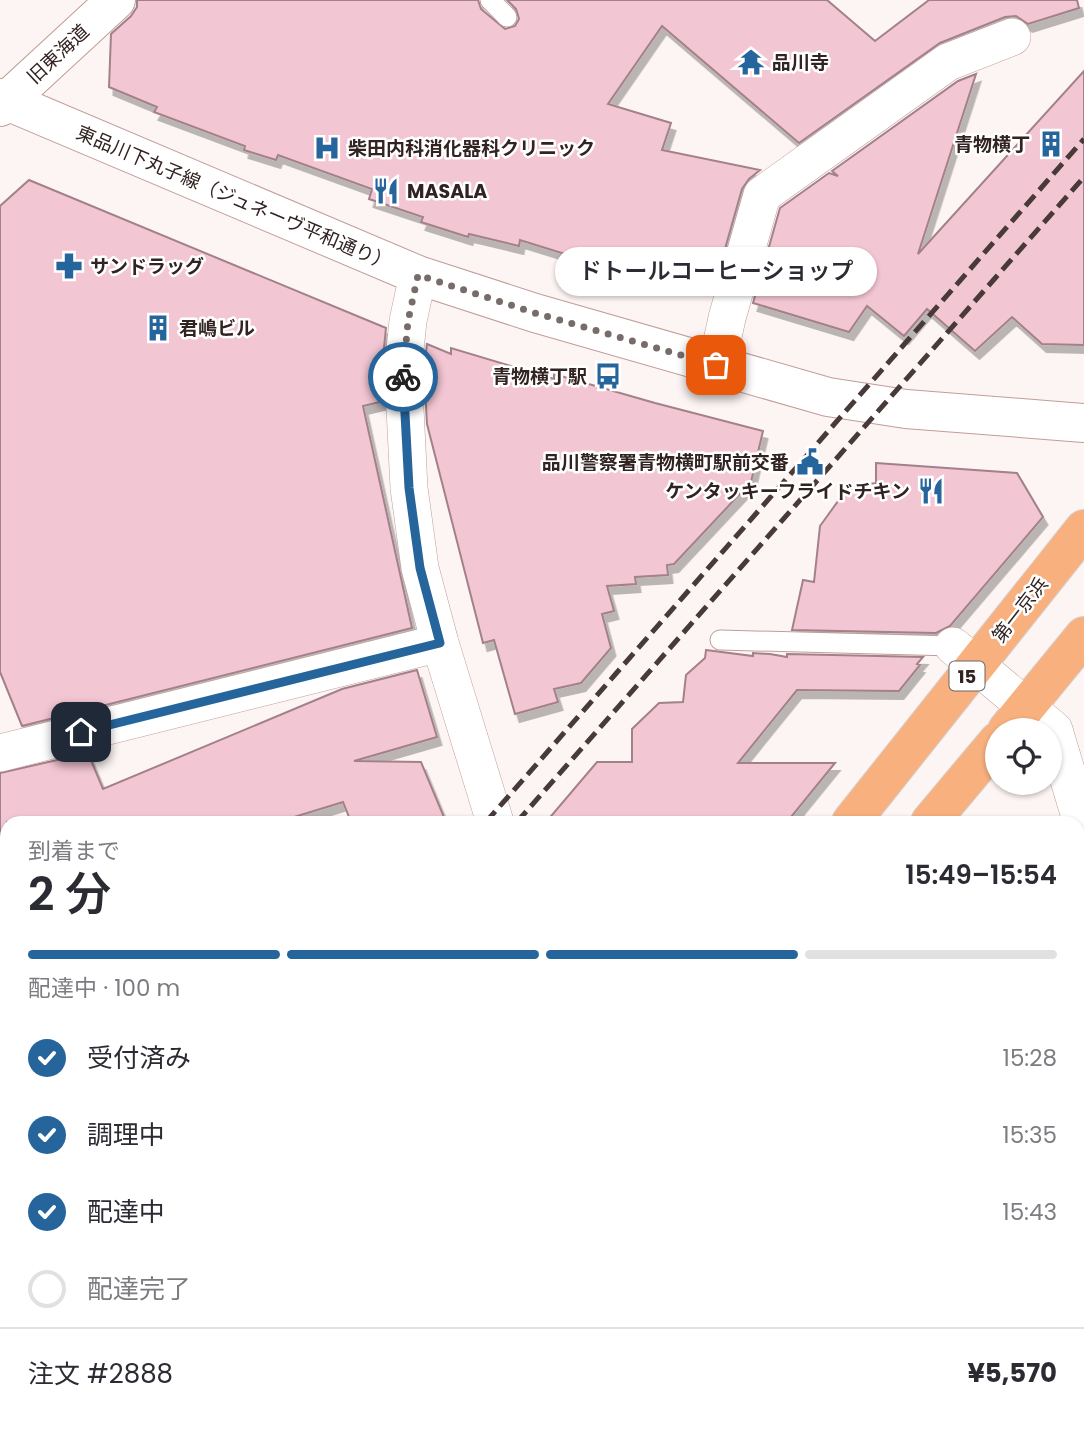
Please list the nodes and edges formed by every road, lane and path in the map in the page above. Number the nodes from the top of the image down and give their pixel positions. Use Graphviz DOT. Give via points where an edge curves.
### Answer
graph roads {
  1 [pos="116,0"];
  2 [pos="490,0"];
  3 [pos="507,17"];
  4 [pos="1012,37"];
  5 [pos="2,102"];
  6 [pos="418,275"];
  7 [pos="716,365"];
  8 [pos="1084,423"];
  9 [pos="1084,529"];
  10 [pos="1084,636"];
  11 [pos="720,640"];
  12 [pos="440,643"];
  13 [pos="965,655"];
  14 [pos="1015,718"];
  15 [pos="1017,718"];
  16 [pos="0,753"];
  17 [pos="985,756"];
  18 [pos="1062,757"];
  19 [pos="493,816"];
  20 [pos="854,816"];
  21 [pos="935,816"];
  22 [pos="1080,816"];
  1 -- 5 [label="main road, 旧東海道"];
  2 -- 3 [label="lane"];
  4 -- 7 [label="street" via="948,62 762,195"];
  5 -- 6 [label="main road, 東品川下丸子線（ジュネーヴ平和通り）"];
  6 -- 7 [label="main road, 東品川下丸子線（ジュネーヴ平和通り）"];
  6 -- 12 [label="street" via="403,369 409,488 420,568"];
  7 -- 8 [label="main road, 東品川下丸子線（ジュネーヴ平和通り）" via="828,397 906,409"];
  9 -- 13 [label="highway, 第一京浜 / 15"];
  10 -- 15 [label="highway"];
  11 -- 13 [label="lane"];
  12 -- 16 [label="street"];
  12 -- 19 [label="street"];
  13 -- 14 [label="street"];
  13 -- 20 [label="highway, 第一京浜 / 15"];
  17 -- 21 [label="highway"];
  18 -- 22 [label="street"];
}
